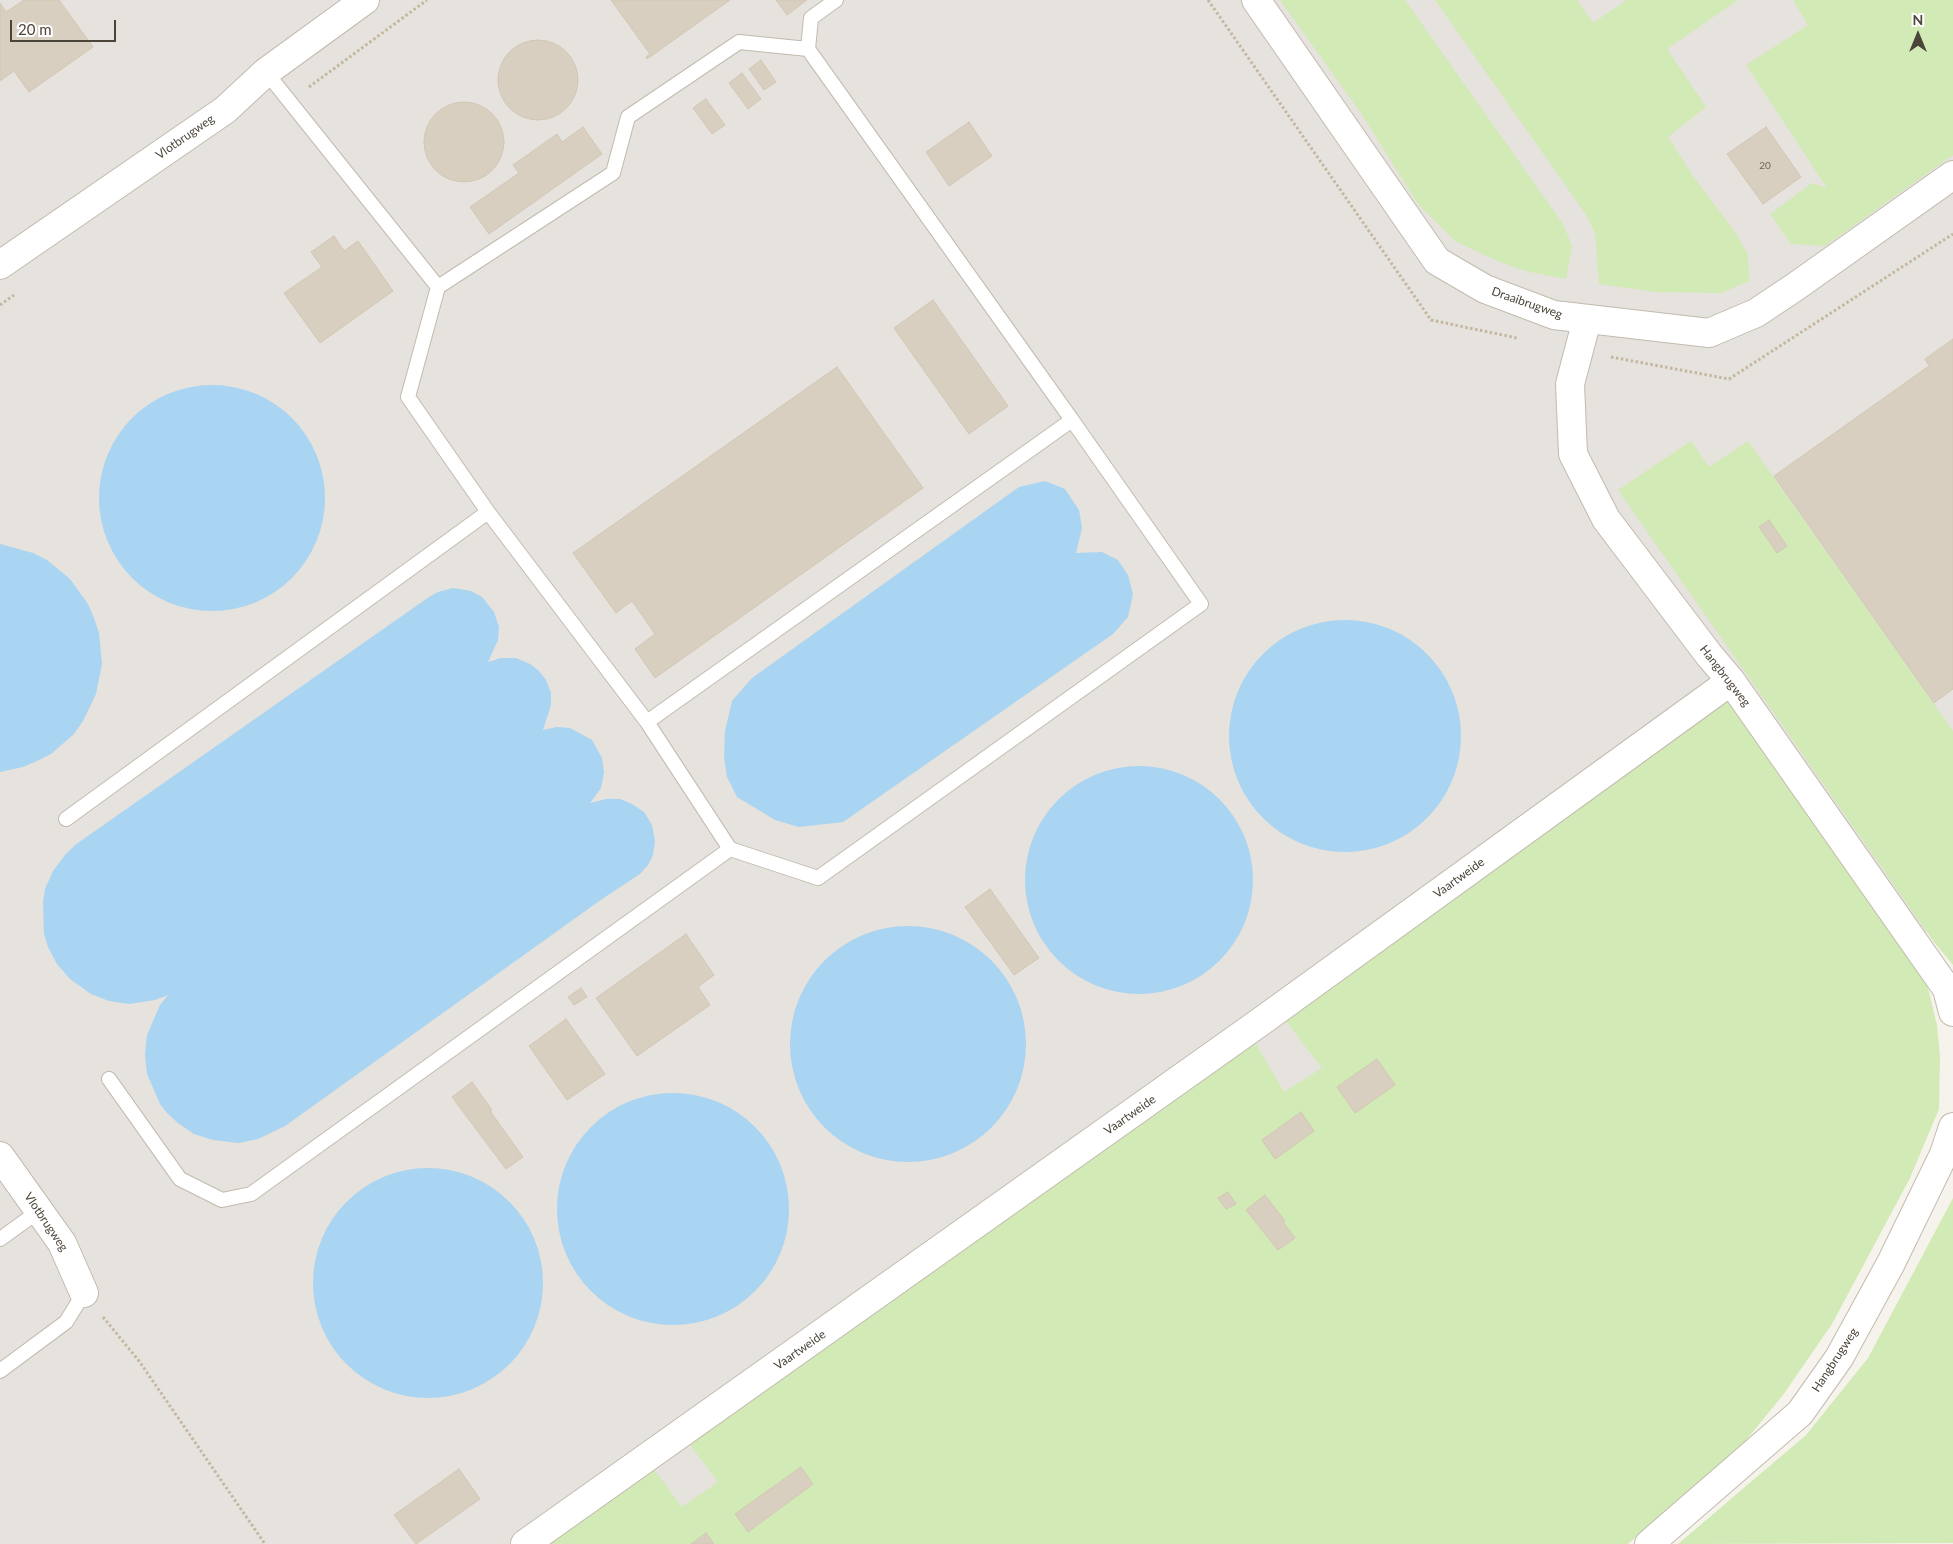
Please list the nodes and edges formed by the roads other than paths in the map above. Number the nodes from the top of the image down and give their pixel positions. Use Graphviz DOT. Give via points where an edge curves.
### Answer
graph roads {
  1 [pos="365,0"];
  2 [pos="836,0"];
  3 [pos="1256,0"];
  4 [pos="808,49"];
  5 [pos="266,72"];
  6 [pos="1953,175"];
  7 [pos="0,266"];
  8 [pos="438,287"];
  9 [pos="1582,319"];
  10 [pos="1072,420"];
  11 [pos="488,512"];
  12 [pos="1731,681"];
  13 [pos="647,722"];
  14 [pos="66,819"];
  15 [pos="730,849"];
  16 [pos="1953,1012"];
  17 [pos="109,1079"];
  18 [pos="1953,1126"];
  19 [pos="0,1156"];
  20 [pos="39,1210"];
  21 [pos="0,1239"];
  22 [pos="84,1294"];
  23 [pos="0,1371"];
  24 [pos="525,1544"];
  25 [pos="1649,1544"];
  1 -- 5 [label="street, Vlotbrugweg"];
  2 -- 4 [label="lane" via="811,18"];
  3 -- 9 [label="street, Draaibrugweg" via="1437,261 1484,288 1554,315"];
  4 -- 8 [label="lane" via="739,42 628,117 613,173"];
  4 -- 10 [label="lane"];
  5 -- 7 [label="street, Vlotbrugweg" via="225,110"];
  5 -- 8 [label="lane"];
  6 -- 9 [label="street, Draaibrugweg" via="1764,308 1709,333"];
  8 -- 11 [label="lane" via="408,397"];
  9 -- 12 [label="street, Hangbrugweg" via="1584,331 1570,384 1573,454 1606,519"];
  10 -- 13 [label="lane"];
  10 -- 15 [label="lane" via="1201,604 818,878"];
  11 -- 13 [label="lane"];
  11 -- 14 [label="lane"];
  12 -- 16 [label="street, Hangbrugweg" via="1948,990"];
  12 -- 24 [label="street, Vaartweide" via="1263,1020"];
  13 -- 15 [label="lane"];
  15 -- 17 [label="lane" via="251,1194 222,1200 180,1179"];
  18 -- 25 [label="street, Hangbrugweg" via="1944,1154 1891,1264 1839,1358 1800,1413"];
  19 -- 20 [label="street, Vlotbrugweg"];
  20 -- 21 [label="lane"];
  20 -- 22 [label="street, Vlotbrugweg" via="62,1244"];
  22 -- 23 [label="lane" via="66,1322"];
}
